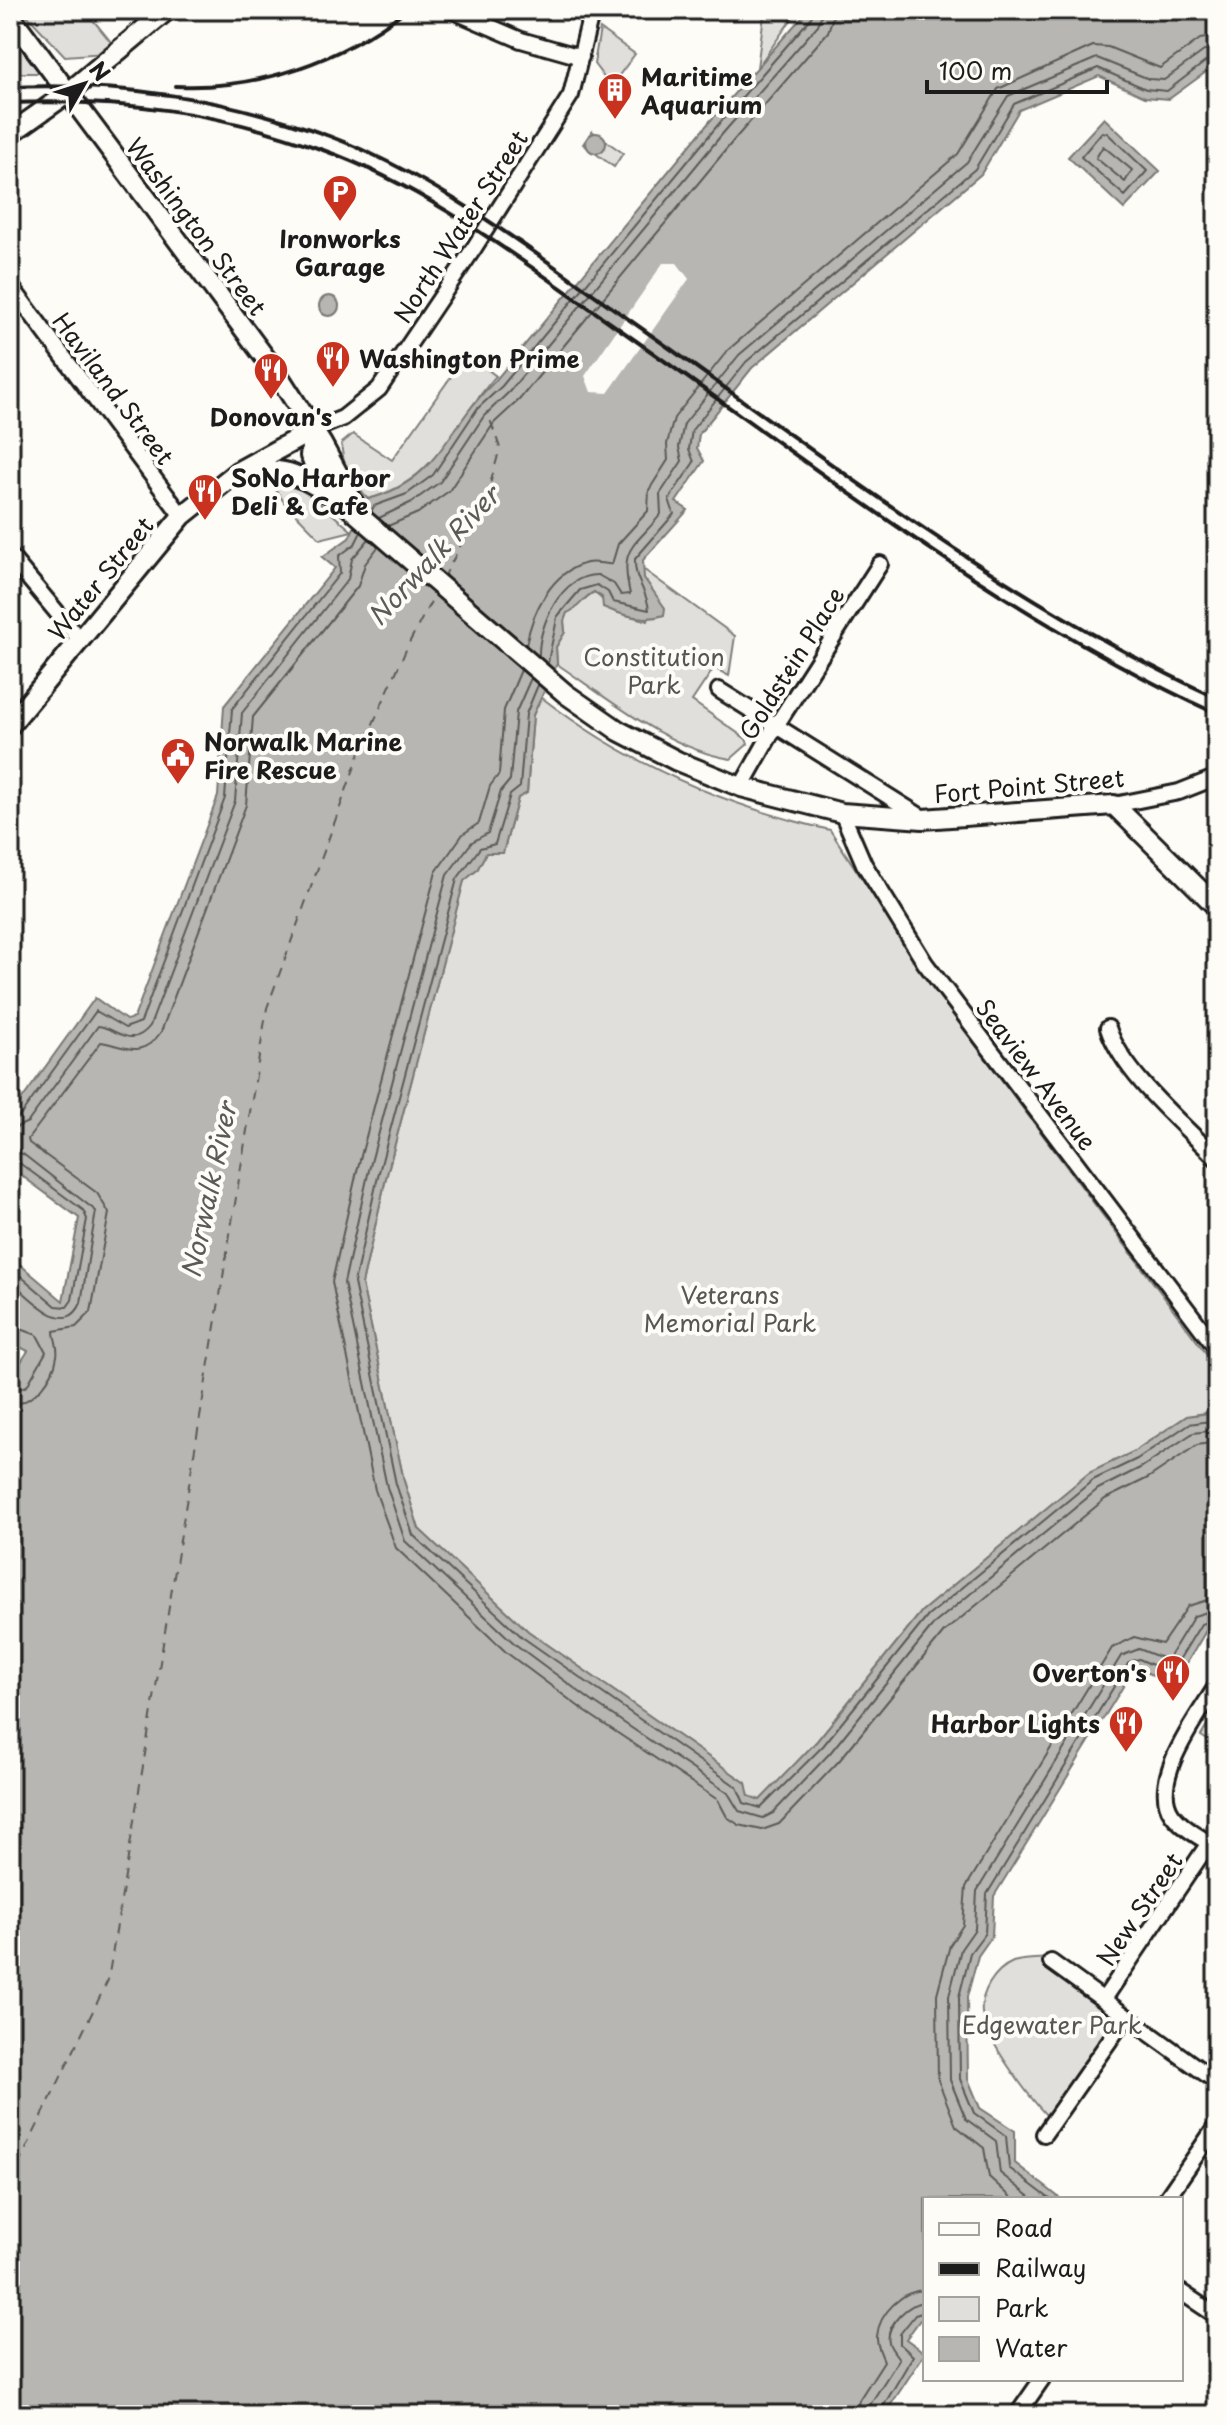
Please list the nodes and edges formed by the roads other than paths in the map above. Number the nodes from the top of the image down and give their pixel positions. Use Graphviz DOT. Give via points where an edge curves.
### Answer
graph roads {
  1 [pos="167,10"];
  2 [pos="451,10"];
  3 [pos="592,10"];
  4 [pos="10,15"];
  5 [pos="581,57"];
  6 [pos="68,93"];
  7 [pos="10,134"];
  8 [pos="10,285"];
  9 [pos="313,430"];
  10 [pos="237,472"];
  11 [pos="342,503"];
  12 [pos="360,515"];
  13 [pos="182,516"];
  14 [pos="10,556"];
  15 [pos="880,564"];
  16 [pos="80,640"];
  17 [pos="719,690"];
  18 [pos="10,725"];
  19 [pos="776,725"];
  20 [pos="1217,777"];
  21 [pos="741,787"];
  22 [pos="1114,805"];
  23 [pos="842,813"];
  24 [pos="923,819"];
  25 [pos="1217,907"];
  26 [pos="1108,1028"];
  27 [pos="1217,1159"];
  28 [pos="1217,1349"];
  29 [pos="1217,1685"];
  30 [pos="1213,1845"];
  31 [pos="1051,1962"];
  32 [pos="1104,1999"];
  33 [pos="1126,2017"];
  34 [pos="1217,2082"];
  35 [pos="1217,2125"];
  36 [pos="1044,2134"];
  37 [pos="1167,2197"];
  38 [pos="1183,2293"];
  39 [pos="1217,2316"];
  40 [pos="1041,2381"];
  41 [pos="1020,2414"];
  1 -- 6 [label="main road"];
  2 -- 5 [label="street" via="521,40"];
  3 -- 5 [label="street, North Water Street"];
  4 -- 6 [label="main road, Washington Street"];
  5 -- 9 [label="street, North Water Street" via="571,95 379,389 343,418"];
  6 -- 7 [label="main road"];
  6 -- 9 [label="main road, Washington Street" via="278,375"];
  8 -- 13 [label="street, Haviland Street"];
  9 -- 10 [label="main road, Water Street"];
  9 -- 11 [label="main road, Washington Street" via="310,456"];
  9 -- 12 [label="main road, Washington Street"];
  10 -- 11 [label="main road" via="293,472"];
  10 -- 13 [label="main road, Water Street"];
  11 -- 12 [label="main road, Washington Street"];
  12 -- 21 [label="main road, Fort Point Street" via="566,694 619,731"];
  13 -- 16 [label="main road, Water Street"];
  14 -- 16 [label="street"];
  15 -- 19 [label="street, Goldstein Place"];
  16 -- 18 [label="main road, Water Street"];
  17 -- 19 [label="street"];
  19 -- 21 [label="street, Goldstein Place"];
  19 -- 24 [label="street"];
  20 -- 22 [label="street, Fort Point Street" via="1179,792"];
  21 -- 23 [label="main road, Fort Point Street"];
  22 -- 24 [label="main road, Fort Point Street"];
  22 -- 25 [label="main road"];
  23 -- 24 [label="main road, Fort Point Street"];
  23 -- 28 [label="street, Seaview Avenue" via="864,864 925,963"];
  26 -- 27 [label="street" via="1149,1089"];
  29 -- 30 [label="street" via="1168,1774 1165,1801 1180,1823"];
  30 -- 32 [label="street, New Street"];
  31 -- 32 [label="street"];
  32 -- 33 [label="street"];
  33 -- 34 [label="street"];
  33 -- 36 [label="street"];
  35 -- 37 [label="street"];
  38 -- 39 [label="street"];
  40 -- 41 [label="street"];
}
